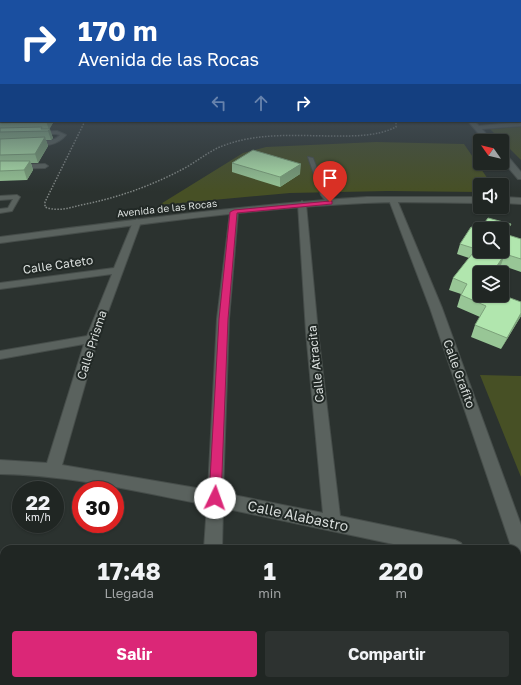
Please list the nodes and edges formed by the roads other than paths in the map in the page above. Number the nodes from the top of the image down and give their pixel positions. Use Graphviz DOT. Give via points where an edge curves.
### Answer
graph roads {
  1 [pos="36,133"];
  2 [pos="30,143"];
  3 [pos="310,158"];
  4 [pos="509,163"];
  5 [pos="45,166"];
  6 [pos="0,167"];
  7 [pos="521,176"];
  8 [pos="0,198"];
  9 [pos="393,200"];
  10 [pos="473,200"];
  11 [pos="509,200"];
  12 [pos="521,201"];
  13 [pos="330,202"];
  14 [pos="302,204"];
  15 [pos="0,211"];
  16 [pos="234,212"];
  17 [pos="137,222"];
  18 [pos="0,240"];
  19 [pos="119,270"];
  20 [pos="0,286"];
  21 [pos="92,339"];
  22 [pos="0,355"];
  23 [pos="0,467"];
  24 [pos="53,470"];
  25 [pos="215,498"];
  26 [pos="332,523"];
  27 [pos="213,545"];
  28 [pos="436,545"];
  29 [pos="520,545"];
  1 -- 2 [label="lane" via="57,132 63,135 60,140 52,143"];
  3 -- 13 [label="lane" via="324,195"];
  4 -- 7 [label="street"];
  5 -- 6 [label="lane"];
  8 -- 15 [label="lane" via="17,198 10,210"];
  9 -- 10 [label="street, Avenida de las Rocas"];
  9 -- 13 [label="street, Avenida de las Rocas"];
  9 -- 29 [label="street, Calle Grafito" via="436,308"];
  11 -- 12 [label="street"];
  13 -- 14 [label="street, Avenida de las Rocas"];
  14 -- 16 [label="street, Avenida de las Rocas"];
  14 -- 26 [label="street, Calle Atracita" via="312,332"];
  16 -- 17 [label="street, Avenida de las Rocas"];
  16 -- 25 [label="street" via="223,319"];
  17 -- 18 [label="street, Avenida de las Rocas"];
  17 -- 19 [label="street, Calle Prisma"];
  19 -- 20 [label="street, Calle Cateto"];
  19 -- 21 [label="street, Calle Prisma"];
  21 -- 22 [label="street"];
  21 -- 24 [label="street, Calle Prisma"];
  23 -- 24 [label="street, Calle Alabastro"];
  24 -- 25 [label="street, Calle Alabastro"];
  25 -- 26 [label="street, Calle Alabastro"];
  25 -- 27 [label="street"];
  26 -- 28 [label="street, Calle Alabastro"];
}
